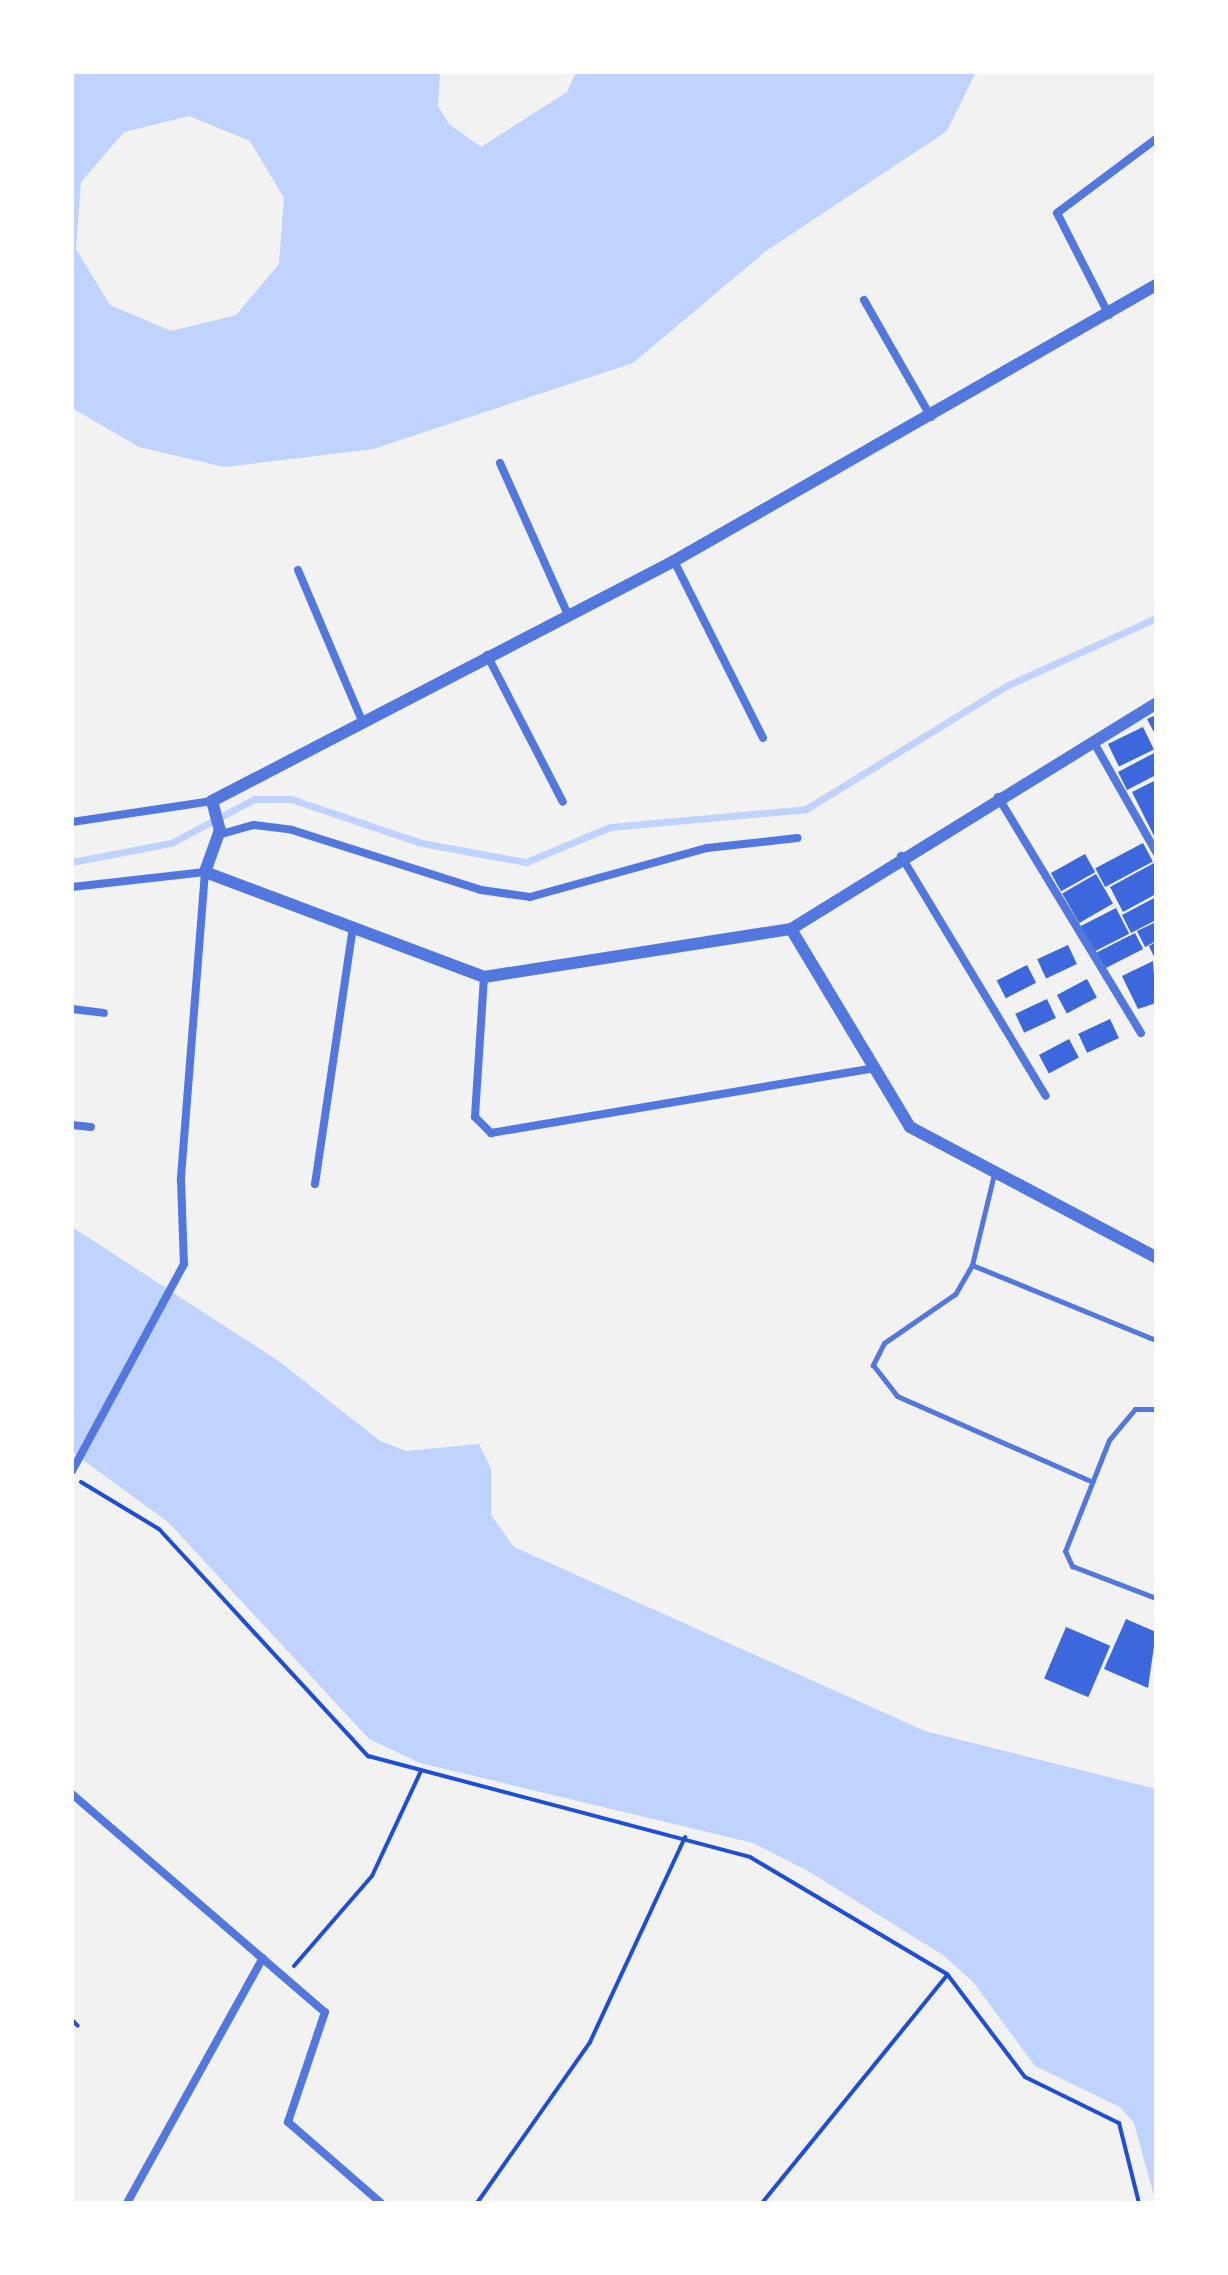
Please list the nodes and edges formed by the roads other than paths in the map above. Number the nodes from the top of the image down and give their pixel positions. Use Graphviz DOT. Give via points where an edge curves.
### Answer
graph roads {
  1 [pos="1156,139"];
  2 [pos="1156,285"];
  3 [pos="864,300"];
  4 [pos="1110,315"];
  5 [pos="931,418"];
  6 [pos="500,463"];
  7 [pos="674,561"];
  8 [pos="298,570"];
  9 [pos="568,615"];
  10 [pos="487,655"];
  11 [pos="1156,704"];
  12 [pos="362,721"];
  13 [pos="763,738"];
  14 [pos="1093,741"];
  15 [pos="998,797"];
  16 [pos="563,802"];
  17 [pos="214,806"];
  18 [pos="72,822"];
  19 [pos="219,832"];
  20 [pos="797,838"];
  21 [pos="1156,852"];
  22 [pos="901,855"];
  23 [pos="205,872"];
  24 [pos="72,887"];
  25 [pos="791,929"];
  26 [pos="352,933"];
  27 [pos="484,977"];
  28 [pos="72,1009"];
  29 [pos="104,1013"];
  30 [pos="1141,1033"];
  31 [pos="871,1069"];
  32 [pos="1046,1096"];
  33 [pos="72,1125"];
  34 [pos="91,1127"];
  35 [pos="994,1174"];
  36 [pos="315,1184"];
  37 [pos="1156,1257"];
  38 [pos="972,1265"];
  39 [pos="1156,1340"];
  40 [pos="1156,1409"];
  41 [pos="74,1470"];
  42 [pos="1088,1480"];
  43 [pos="1156,1598"];
  44 [pos="72,1794"];
  45 [pos="263,1958"];
  46 [pos="127,2203"];
  47 [pos="381,2203"];
  1 -- 4 [label="street" via="1057,213"];
  2 -- 4 [label="street"];
  3 -- 5 [label="street"];
  4 -- 5 [label="street"];
  5 -- 7 [label="street"];
  6 -- 9 [label="street"];
  7 -- 9 [label="street"];
  7 -- 13 [label="street"];
  8 -- 12 [label="street"];
  9 -- 10 [label="street"];
  10 -- 12 [label="street"];
  10 -- 16 [label="street"];
  11 -- 14 [label="street"];
  12 -- 17 [label="street"];
  14 -- 15 [label="street"];
  14 -- 21 [label="street"];
  15 -- 22 [label="street"];
  15 -- 30 [label="street"];
  17 -- 18 [label="street"];
  17 -- 19 [label="street"];
  19 -- 20 [label="street" via="254,825 292,830 481,890 530,897 707,848"];
  19 -- 23 [label="street"];
  22 -- 25 [label="street"];
  22 -- 32 [label="street"];
  23 -- 24 [label="street"];
  23 -- 26 [label="street"];
  23 -- 41 [label="street" via="178,1278"];
  25 -- 27 [label="street"];
  25 -- 31 [label="street"];
  26 -- 27 [label="street"];
  26 -- 36 [label="street"];
  27 -- 31 [label="street" via="475,1117 491,1133"];
  28 -- 29 [label="street"];
  31 -- 35 [label="street" via="910,1127"];
  33 -- 34 [label="street"];
  35 -- 37 [label="street"];
  35 -- 38 [label="lane"];
  38 -- 39 [label="lane"];
  38 -- 42 [label="lane" via="947,1301 884,1343 873,1365 881,1382"];
  40 -- 42 [label="lane" via="1135,1409 1120,1424"];
  42 -- 43 [label="lane" via="1065,1551 1068,1563"];
  44 -- 45 [label="street"];
  45 -- 46 [label="street"];
  45 -- 47 [label="street" via="325,2012 288,2122"];
}
